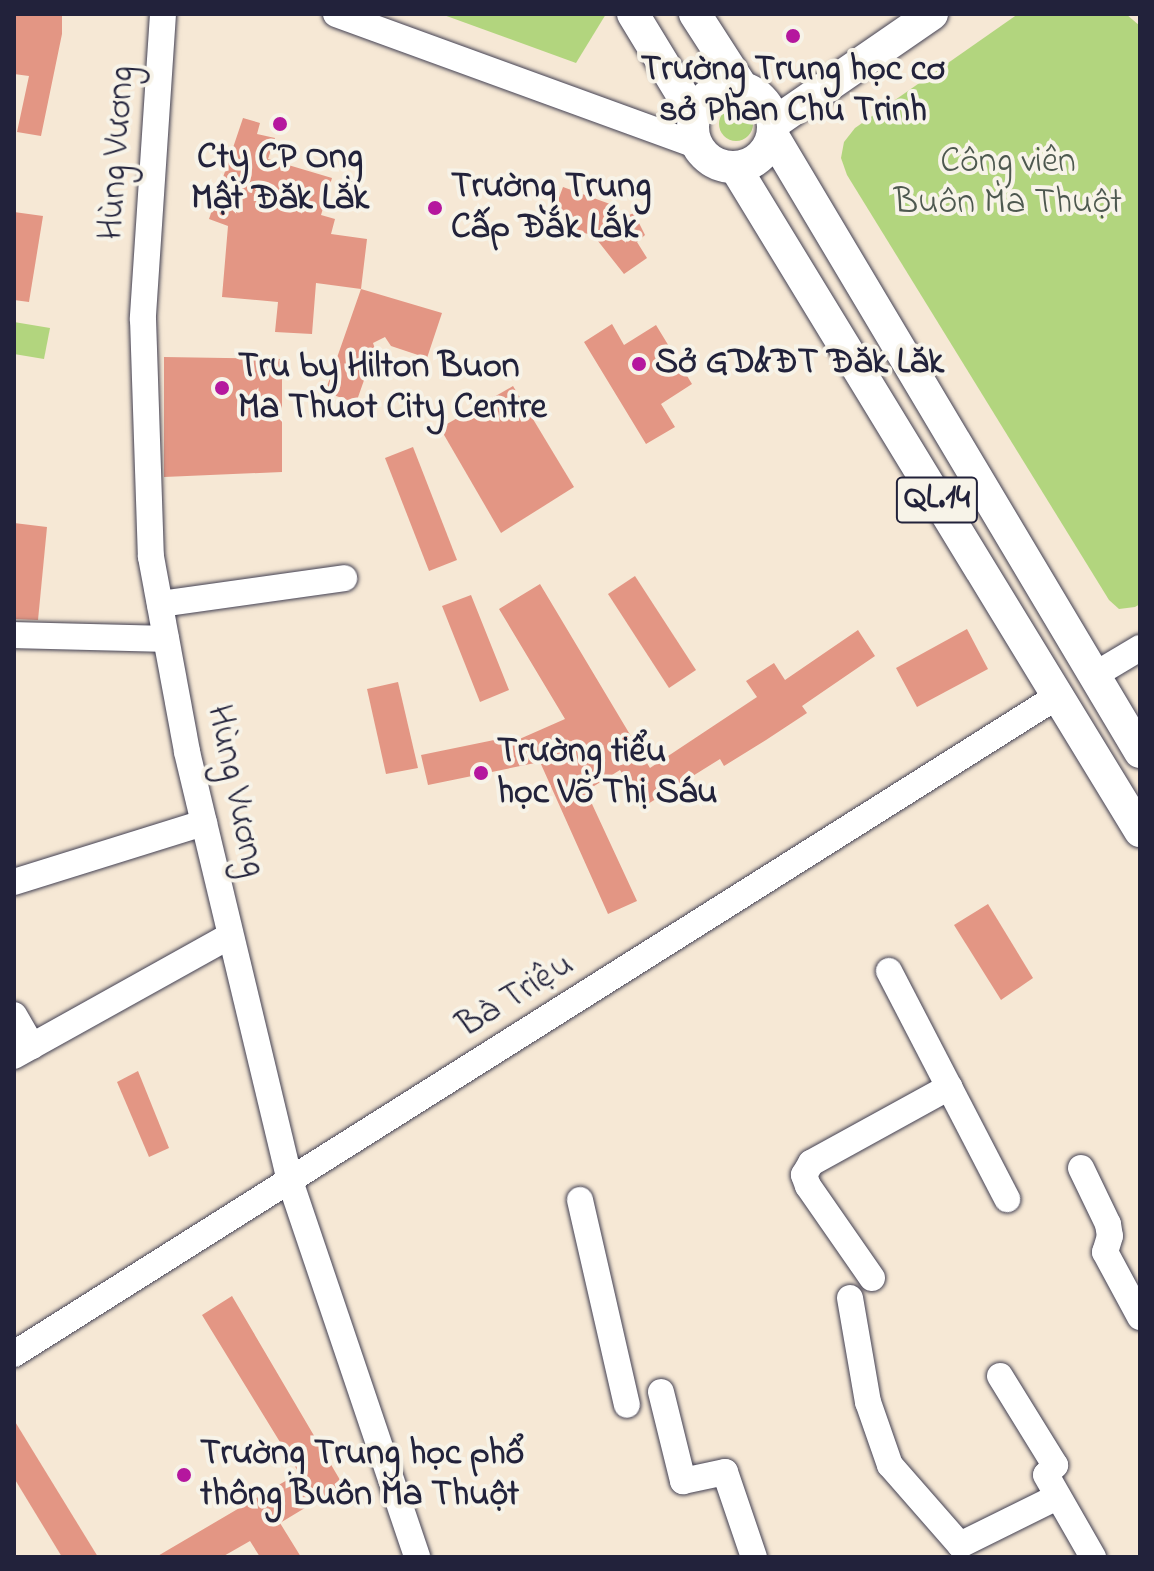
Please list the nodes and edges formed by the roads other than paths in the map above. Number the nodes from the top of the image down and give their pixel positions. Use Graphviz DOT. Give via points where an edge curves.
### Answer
graph roads {
  1 [pos="163,14"];
  2 [pos="336,14"];
  3 [pos="633,14"];
  4 [pos="695,14"];
  5 [pos="932,14"];
  6 [pos="742,87"];
  7 [pos="773,130"];
  8 [pos="696,131"];
  9 [pos="735,167"];
  10 [pos="344,578"];
  11 [pos="160,604"];
  12 [pos="14,635"];
  13 [pos="166,639"];
  14 [pos="1140,648"];
  15 [pos="1093,676"];
  16 [pos="1056,697"];
  17 [pos="1140,752"];
  18 [pos="204,823"];
  19 [pos="1140,831"];
  20 [pos="14,882"];
  21 [pos="230,936"];
  22 [pos="889,971"];
  23 [pos="14,1015"];
  24 [pos="23,1051"];
  25 [pos="949,1087"];
  26 [pos="1081,1168"];
  27 [pos="290,1181"];
  28 [pos="1007,1199"];
  29 [pos="580,1200"];
  30 [pos="872,1278"];
  31 [pos="850,1298"];
  32 [pos="1140,1317"];
  33 [pos="14,1354"];
  34 [pos="1000,1376"];
  35 [pos="661,1392"];
  36 [pos="627,1405"];
  37 [pos="1057,1497"];
  38 [pos="417,1557"];
  39 [pos="754,1557"];
  40 [pos="1093,1557"];
  1 -- 11 [label="street, Hùng Vương" via="143,319 151,557"];
  2 -- 8 [label="street"];
  3 -- 8 [label="main road"];
  4 -- 6 [label="main road"];
  5 -- 7 [label="main road"];
  6 -- 7 [label="main road" via="763,99"];
  6 -- 8 [label="main road" via="715,91 706,98"];
  7 -- 9 [label="main road" via="760,157"];
  7 -- 15 [label="main road, QL.14"];
  8 -- 9 [label="main road" via="713,162"];
  9 -- 16 [label="main road, QL.14"];
  10 -- 11 [label="street"];
  11 -- 13 [label="street, Hùng Vương"];
  12 -- 13 [label="street"];
  13 -- 18 [label="street, Hùng Vương"];
  14 -- 15 [label="street"];
  15 -- 16 [label="main road"];
  15 -- 17 [label="main road, QL.14"];
  16 -- 19 [label="main road, QL.14"];
  16 -- 27 [label="street, Bà Triệu"];
  18 -- 20 [label="street"];
  18 -- 21 [label="street, Hùng Vương"];
  21 -- 24 [label="street"];
  21 -- 27 [label="street, Hùng Vương"];
  22 -- 25 [label="street"];
  23 -- 24 [label="street"];
  25 -- 28 [label="street"];
  25 -- 30 [label="street" via="811,1163 804,1175"];
  26 -- 32 [label="street" via="1108,1224 1105,1252"];
  27 -- 33 [label="street, Bà Triệu"];
  27 -- 38 [label="street, Hùng Vương"];
  29 -- 36 [label="street"];
  31 -- 37 [label="street" via="868,1402 890,1465 960,1545"];
  34 -- 37 [label="street" via="1055,1465 1046,1475"];
  35 -- 39 [label="street" via="683,1481 725,1472"];
  37 -- 40 [label="street"];
}
